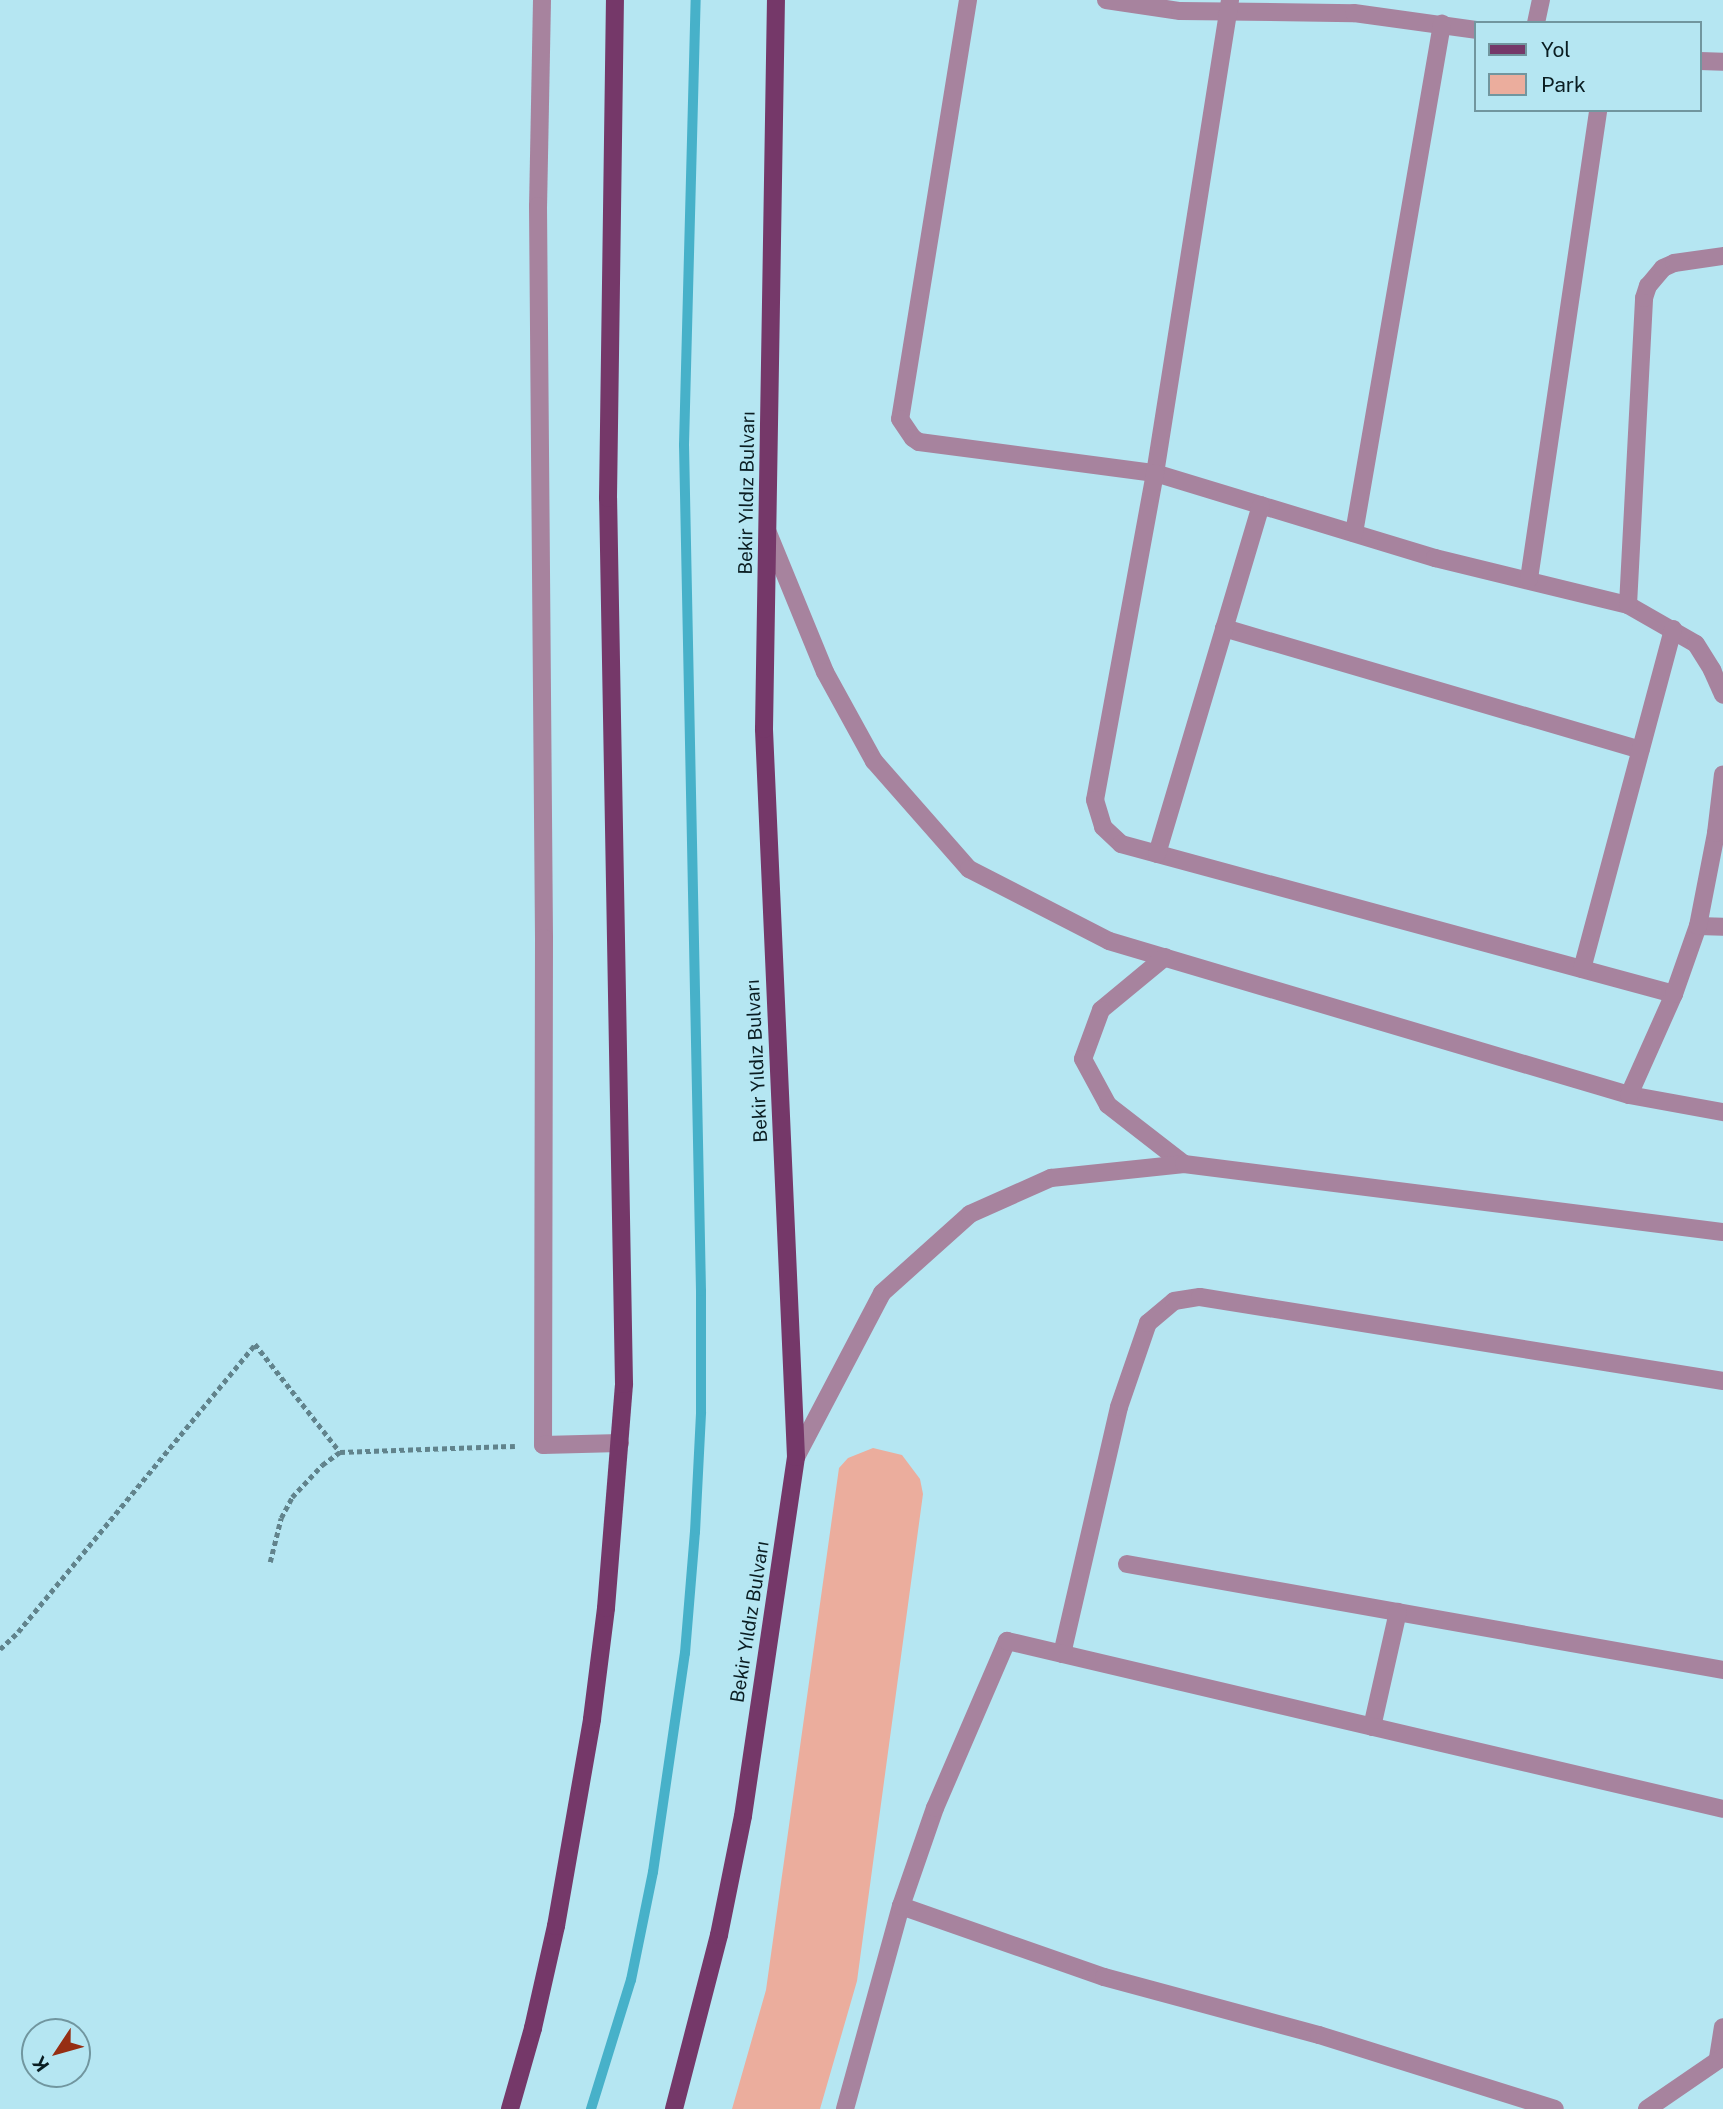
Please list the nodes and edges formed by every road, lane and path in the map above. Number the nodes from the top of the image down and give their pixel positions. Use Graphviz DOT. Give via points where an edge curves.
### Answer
graph roads {
  1 [pos="541,0"];
  2 [pos="615,0"];
  3 [pos="776,0"];
  4 [pos="968,0"];
  5 [pos="1541,0"];
  6 [pos="1114,1"];
  7 [pos="1229,7"];
  8 [pos="1355,7"];
  9 [pos="1536,21"];
  10 [pos="1442,24"];
  11 [pos="1474,30"];
  12 [pos="1702,61"];
  13 [pos="1723,62"];
  14 [pos="1598,112"];
  15 [pos="1723,256"];
  16 [pos="1155,473"];
  17 [pos="1261,505"];
  18 [pos="768,533"];
  19 [pos="1354,533"];
  20 [pos="1528,579"];
  21 [pos="1628,605"];
  22 [pos="1224,628"];
  23 [pos="1673,629"];
  24 [pos="1722,691"];
  25 [pos="1641,750"];
  26 [pos="1723,774"];
  27 [pos="1157,855"];
  28 [pos="1698,926"];
  29 [pos="1723,927"];
  30 [pos="1165,957"];
  31 [pos="1582,969"];
  32 [pos="1674,994"];
  33 [pos="1629,1094"];
  34 [pos="1723,1112"];
  35 [pos="1184,1164"];
  36 [pos="1723,1232"];
  37 [pos="1723,1381"];
  38 [pos="620,1443"];
  39 [pos="543,1445"];
  40 [pos="340,1452"];
  41 [pos="796,1457"];
  42 [pos="270,1562"];
  43 [pos="1127,1564"];
  44 [pos="1398,1612"];
  45 [pos="0,1649"];
  46 [pos="1062,1654"];
  47 [pos="1723,1670"];
  48 [pos="1373,1727"];
  49 [pos="1723,1809"];
  50 [pos="901,1906"];
  51 [pos="1723,2027"];
  52 [pos="1721,2057"];
  53 [pos="510,2109"];
  54 [pos="674,2109"];
  55 [pos="845,2109"];
  56 [pos="1555,2109"];
  57 [pos="1647,2109"];
  1 -- 39 [label="street"];
  2 -- 38 [label="main road" via="608,498 624,1384"];
  3 -- 18 [label="main road, Bekir Yıldız Bulvarı"];
  4 -- 16 [label="street" via="900,419 903,427 919,442"];
  5 -- 9 [label="street"];
  6 -- 7 [label="street" via="1181,11"];
  7 -- 8 [label="street"];
  7 -- 16 [label="street"];
  8 -- 10 [label="street"];
  10 -- 11 [label="street"];
  10 -- 19 [label="street"];
  12 -- 13 [label="street"];
  14 -- 20 [label="street"];
  15 -- 21 [label="street" via="1674,262 1654,276 1644,298"];
  16 -- 17 [label="street"];
  16 -- 27 [label="street" via="1095,800 1097,814 1111,837"];
  17 -- 19 [label="street"];
  17 -- 22 [label="street"];
  18 -- 30 [label="street" via="825,672 874,761 969,869 1109,941"];
  18 -- 41 [label="main road, Bekir Yıldız Bulvarı" via="764,729"];
  19 -- 20 [label="street"];
  20 -- 21 [label="street"];
  21 -- 23 [label="street"];
  22 -- 25 [label="street"];
  22 -- 27 [label="street"];
  23 -- 24 [label="street" via="1696,644"];
  23 -- 25 [label="street"];
  25 -- 31 [label="street"];
  26 -- 28 [label="street"];
  27 -- 31 [label="street"];
  28 -- 29 [label="street"];
  28 -- 32 [label="street"];
  30 -- 33 [label="street"];
  30 -- 35 [label="street" via="1101,1010 1083,1059 1108,1105"];
  31 -- 32 [label="street"];
  32 -- 33 [label="street"];
  33 -- 34 [label="street"];
  35 -- 36 [label="street"];
  35 -- 41 [label="street" via="1051,1178 970,1214 882,1293"];
  37 -- 46 [label="street" via="1200,1297 1174,1301 1148,1323 1119,1407"];
  38 -- 39 [label="street"];
  38 -- 53 [label="main road" via="606,1608 575,1822 533,2028"];
  39 -- 40 [label="path"];
  40 -- 42 [label="path" via="313,1472 292,1497 273,1539"];
  40 -- 45 [label="path" via="255,1344"];
  41 -- 54 [label="main road, Bekir Yıldız Bulvarı" via="743,1816 719,1935"];
  43 -- 44 [label="street"];
  44 -- 47 [label="street"];
  44 -- 48 [label="street"];
  46 -- 48 [label="street"];
  46 -- 50 [label="street" via="1007,1641 935,1808"];
  48 -- 49 [label="street"];
  50 -- 55 [label="street"];
  50 -- 56 [label="street" via="1104,1977 1319,2035"];
  51 -- 52 [label="street"];
  52 -- 57 [label="street"];
}
